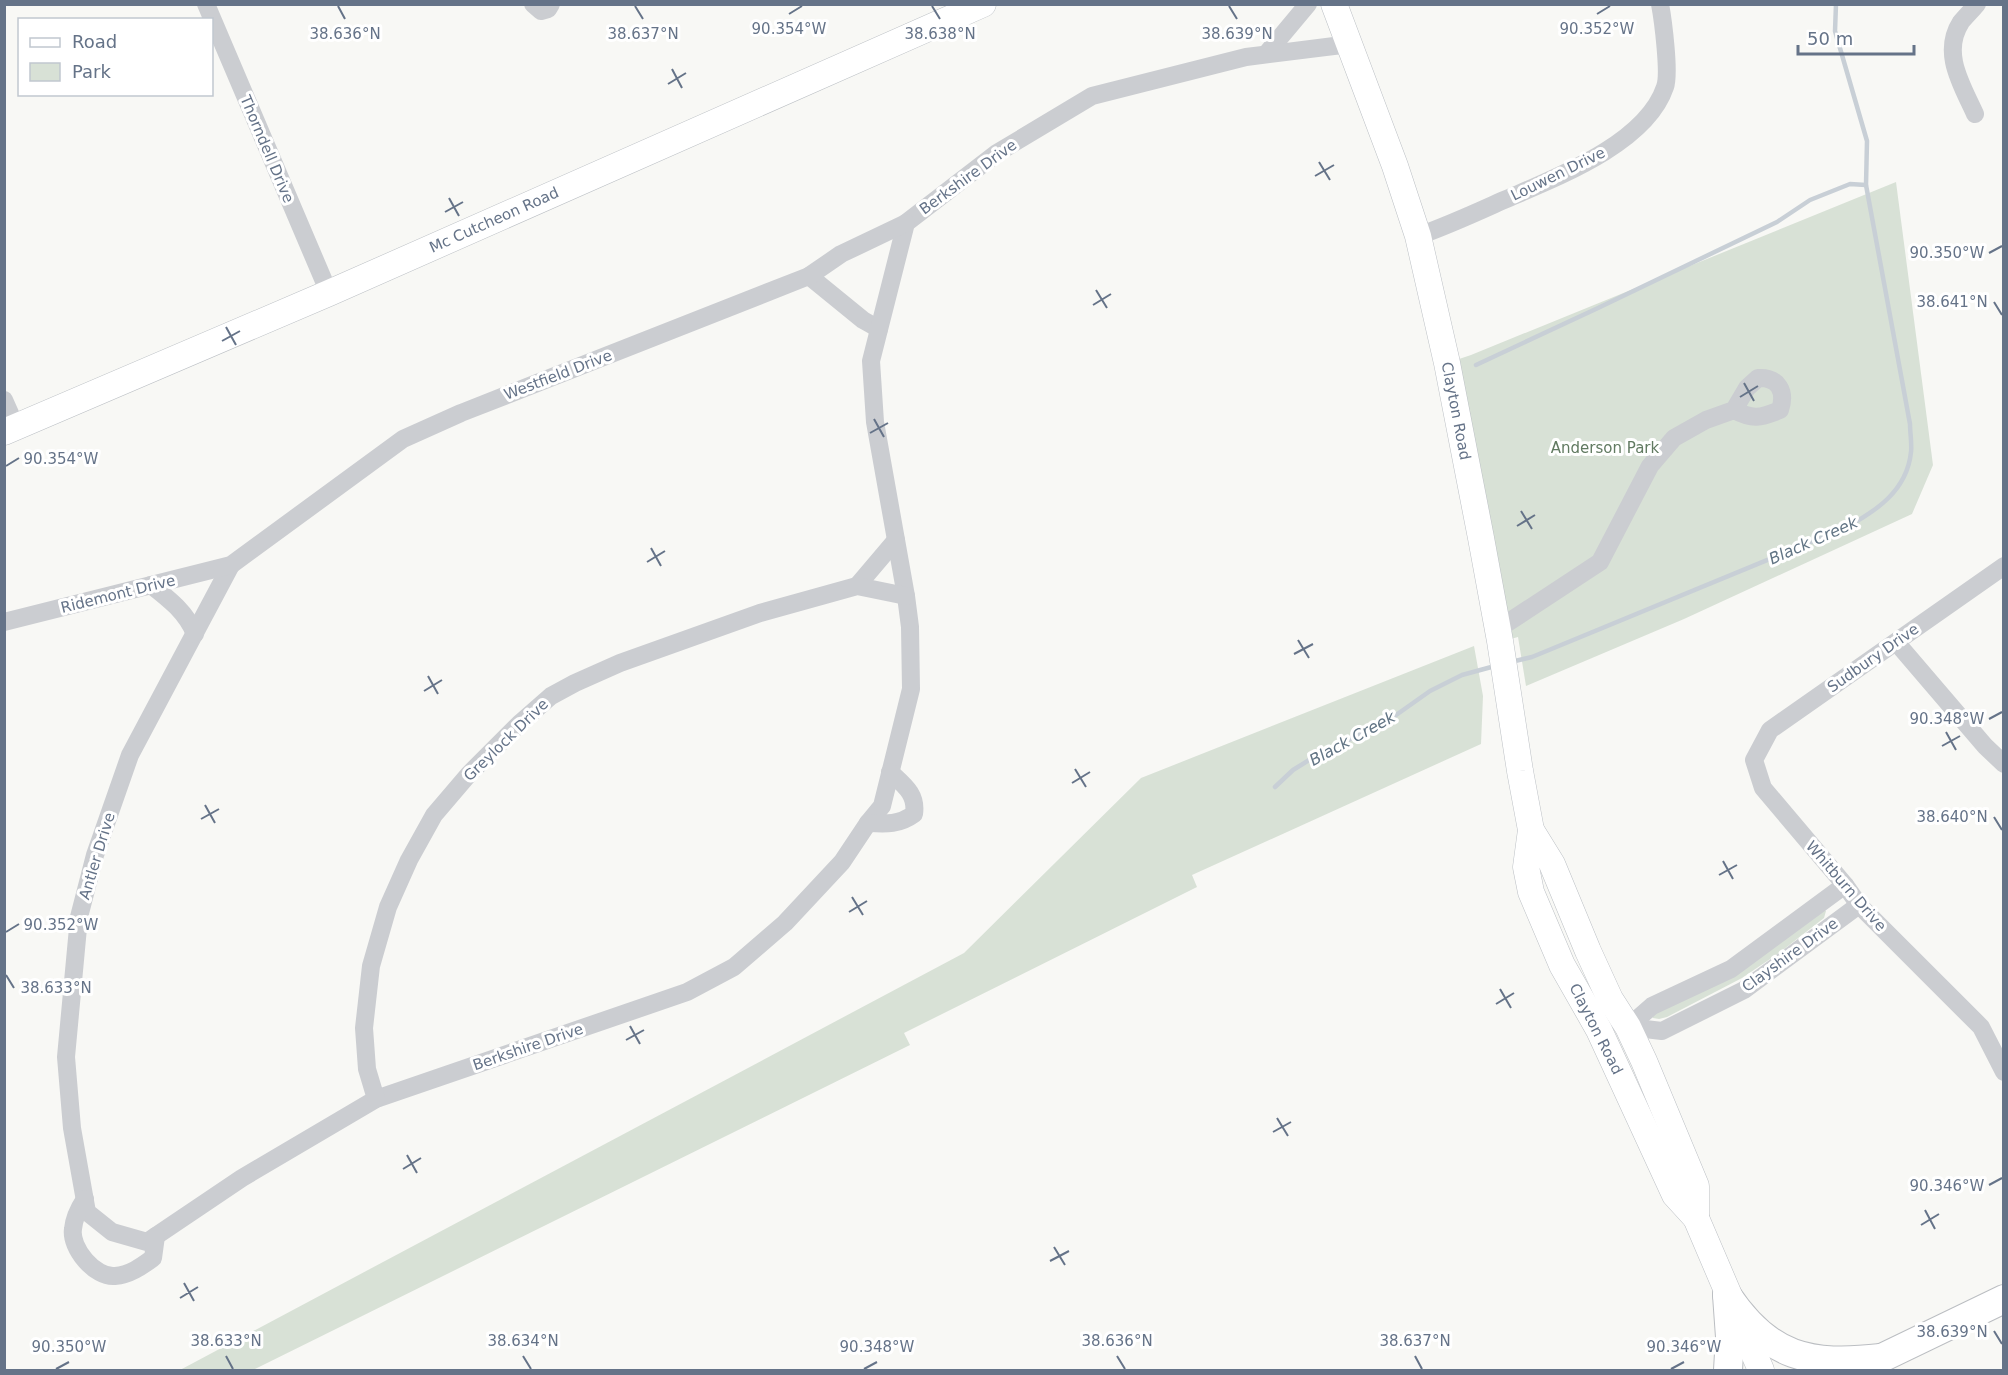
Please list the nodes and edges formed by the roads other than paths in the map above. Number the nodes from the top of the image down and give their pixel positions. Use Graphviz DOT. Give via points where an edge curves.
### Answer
graph roads {
  1 [pos="206,4"];
  2 [pos="533,4"];
  3 [pos="551,4"];
  4 [pos="983,4"];
  5 [pos="1308,4"];
  6 [pos="1334,4"];
  7 [pos="1660,4"];
  8 [pos="1977,4"];
  9 [pos="212,18"];
  10 [pos="213,20"];
  11 [pos="1350,44"];
  12 [pos="1267,54"];
  13 [pos="1975,114"];
  14 [pos="906,223"];
  15 [pos="1418,236"];
  16 [pos="809,276"];
  17 [pos="329,293"];
  18 [pos="879,329"];
  19 [pos="4,400"];
  20 [pos="1734,410"];
  21 [pos="10,430"];
  22 [pos="896,540"];
  23 [pos="231,566"];
  24 [pos="2004,566"];
  25 [pos="151,585"];
  26 [pos="857,586"];
  27 [pos="906,596"];
  28 [pos="4,622"];
  29 [pos="195,634"];
  30 [pos="1499,635"];
  31 [pos="1896,642"];
  32 [pos="1754,760"];
  33 [pos="2004,764"];
  34 [pos="890,772"];
  35 [pos="868,824"];
  36 [pos="1531,830"];
  37 [pos="1845,885"];
  38 [pos="1859,905"];
  39 [pos="1628,1027"];
  40 [pos="1981,1027"];
  41 [pos="2004,1041"];
  42 [pos="2004,1072"];
  43 [pos="376,1100"];
  44 [pos="85,1199"];
  45 [pos="1696,1218"];
  46 [pos="152,1239"];
  47 [pos="1727,1295"];
  48 [pos="2004,1299"];
  49 [pos="1881,1358"];
  50 [pos="1728,1371"];
  51 [pos="1761,1371"];
  52 [pos="1855,1371"];
  1 -- 9 [label="street, Thorndell Drive"];
  2 -- 3 [label="street" via="541,11"];
  4 -- 17 [label="main road, Mc Cutcheon Road"];
  5 -- 12 [label="street"];
  6 -- 11 [label="main road, Clayton Road"];
  7 -- 15 [label="street, Louwen Drive" via="1666,85 1641,124 1600,155 1561,176"];
  8 -- 13 [label="street" via="1960,23 1953,47 1953,64"];
  10 -- 17 [label="street, Thorndell Drive"];
  11 -- 12 [label="street, Berkshire Drive"];
  11 -- 15 [label="main road, Clayton Road"];
  12 -- 14 [label="street, Berkshire Drive" via="1092,96 997,153"];
  14 -- 16 [label="street, Westfield Drive" via="842,254"];
  14 -- 18 [label="street, Berkshire Drive"];
  15 -- 30 [label="main road, Clayton Road" via="1447,363"];
  16 -- 18 [label="street"];
  16 -- 23 [label="street, Westfield Drive" via="404,439"];
  17 -- 21 [label="main road, Mc Cutcheon Road"];
  18 -- 22 [label="street, Berkshire Drive" via="871,361 875,422"];
  19 -- 21 [label="street"];
  20 -- 30 [label="street" via="1674,438 1650,466 1600,562"];
  22 -- 26 [label="street"];
  22 -- 27 [label="street, Berkshire Drive"];
  23 -- 25 [label="street, Ridemont Drive"];
  23 -- 29 [label="street, Antler Drive"];
  24 -- 31 [label="street, Sudbury Drive"];
  25 -- 28 [label="street, Ridemont Drive"];
  25 -- 29 [label="street" via="179,609"];
  26 -- 27 [label="street, Greylock Drive"];
  26 -- 43 [label="street, Greylock Drive" via="760,613 575,683 551,696 469,774 434,815 410,860 388,907 371,966 364,1028 367,1069"];
  27 -- 34 [label="street, Berkshire Drive" via="911,689"];
  29 -- 44 [label="street, Antler Drive" via="130,755 95,855 79,917 66,1057 72,1128"];
  30 -- 36 [label="main road, Clayton Road"];
  31 -- 32 [label="street, Sudbury Drive" via="1770,729"];
  31 -- 33 [label="street"];
  32 -- 37 [label="street, Whitburn Drive" via="1762,789"];
  34 -- 35 [label="street, Berkshire Drive" via="882,806"];
  34 -- 35 [label="street" via="907,788 915,803 914,814 889,824"];
  35 -- 43 [label="street, Berkshire Drive" via="842,862 785,923 734,967 687,992"];
  36 -- 39 [label="main road, Clayton Road" via="1552,864 1601,980"];
  36 -- 45 [label="main road, Clayton Road" via="1526,867 1558,954 1606,1045 1675,1195"];
  37 -- 38 [label="street, Whitburn Drive"];
  37 -- 39 [label="street, Clayshire Drive" via="1731,969 1652,1006"];
  38 -- 39 [label="street, Clayshire Drive" via="1744,990 1662,1031"];
  38 -- 40 [label="street, Whitburn Drive"];
  39 -- 45 [label="main road, Clayton Road" via="1696,1186"];
  40 -- 41 [label="street, Whitburn Drive"];
  40 -- 42 [label="street, Whitburn Drive"];
  43 -- 46 [label="street, Berkshire Drive" via="242,1178"];
  44 -- 46 [label="street, Antler Drive" via="87,1212 112,1233"];
  44 -- 46 [label="street" via="72,1230 77,1249 98,1272 114,1277 138,1269 153,1258"];
  45 -- 47 [label="main road, Clayton Road"];
  47 -- 49 [label="main road" via="1755,1330 1793,1353 1836,1362"];
  47 -- 50 [label="main road"];
  47 -- 51 [label="main road, Clayton Road"];
  48 -- 49 [label="main road"];
  49 -- 52 [label="main road"];
}
